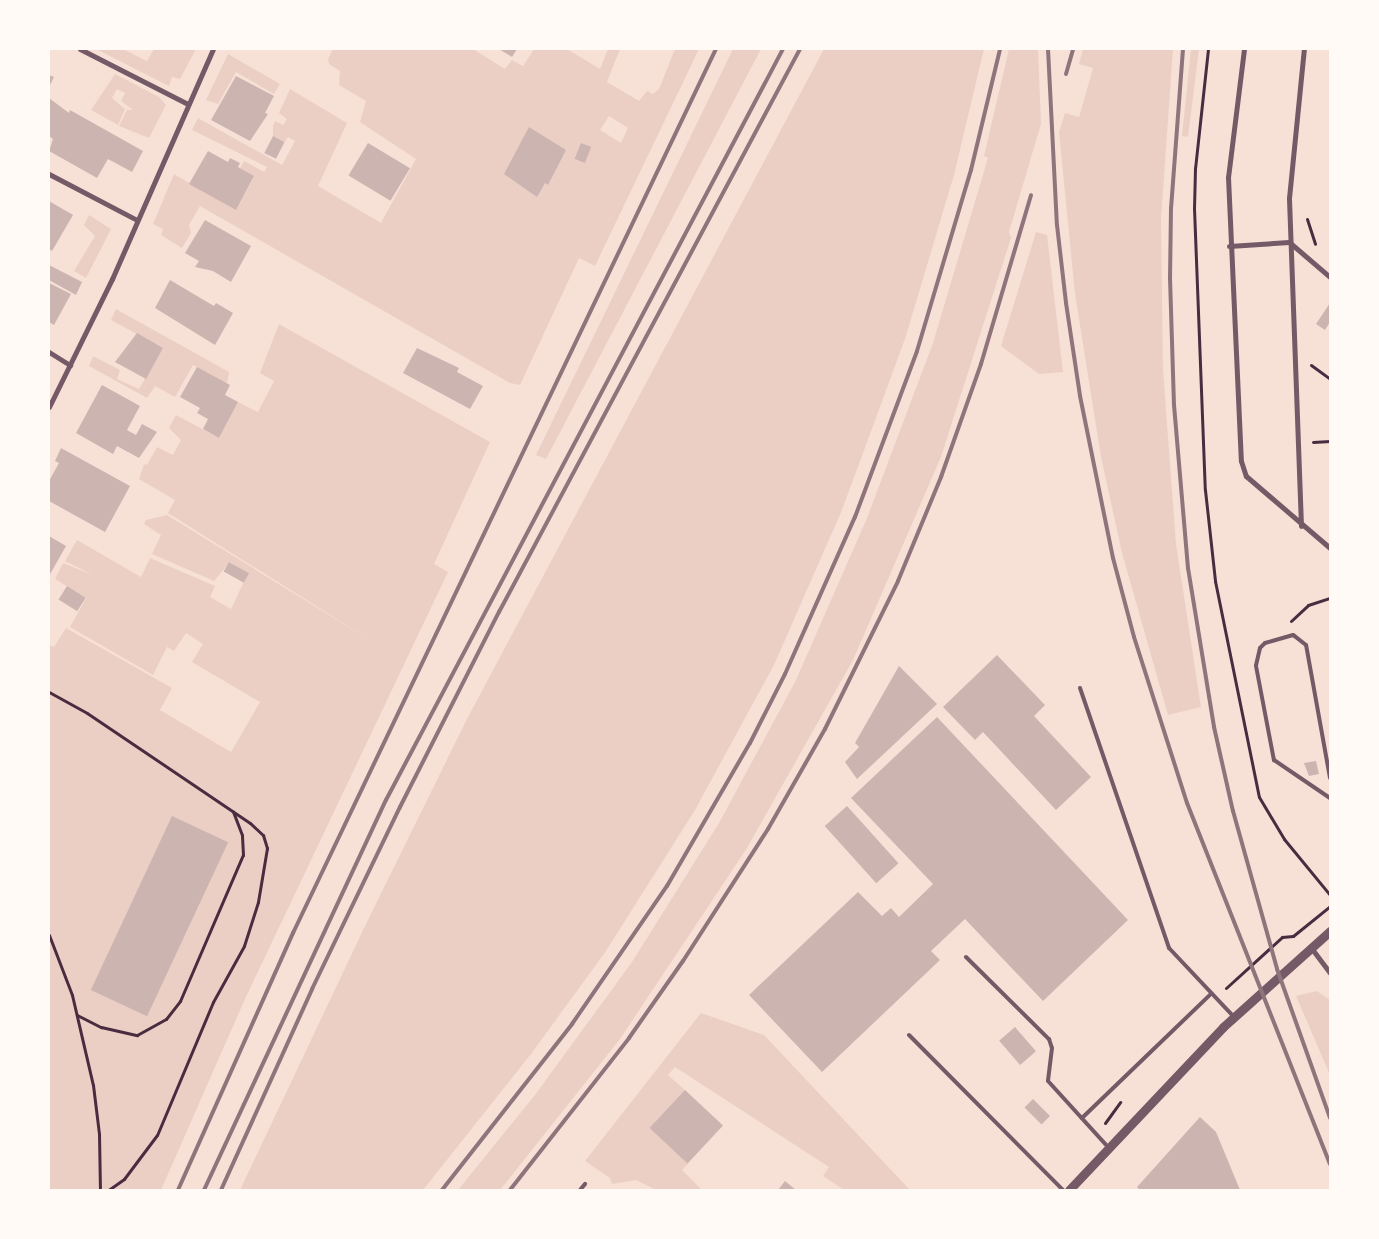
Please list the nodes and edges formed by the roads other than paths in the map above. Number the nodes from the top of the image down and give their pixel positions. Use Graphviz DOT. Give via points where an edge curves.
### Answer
graph roads {
  1 [pos="80,49"];
  2 [pos="213,49"];
  3 [pos="1244,49"];
  4 [pos="1304,49"];
  5 [pos="188,104"];
  6 [pos="49,174"];
  7 [pos="137,220"];
  8 [pos="1289,242"];
  9 [pos="1229,246"];
  10 [pos="1330,276"];
  11 [pos="49,352"];
  12 [pos="70,364"];
  13 [pos="49,407"];
  14 [pos="1301,526"];
  15 [pos="1330,548"];
  16 [pos="1080,688"];
  17 [pos="1330,778"];
  18 [pos="1330,798"];
  19 [pos="1330,931"];
  20 [pos="1312,948"];
  21 [pos="966,957"];
  22 [pos="1330,973"];
  23 [pos="1211,994"];
  24 [pos="1234,1017"];
  25 [pos="909,1035"];
  26 [pos="1082,1118"];
  27 [pos="1110,1149"];
  28 [pos="584,1184"];
  29 [pos="580,1190"];
  30 [pos="1063,1190"];
  31 [pos="1069,1190"];
  1 -- 5 [label="street"];
  2 -- 5 [label="street"];
  3 -- 9 [label="street" via="1228,177"];
  4 -- 8 [label="street" via="1289,198"];
  5 -- 7 [label="street"];
  6 -- 7 [label="street"];
  7 -- 12 [label="street"];
  8 -- 9 [label="street"];
  8 -- 10 [label="street"];
  8 -- 14 [label="street"];
  9 -- 14 [label="street" via="1241,460 1246,476"];
  11 -- 12 [label="street"];
  12 -- 13 [label="street"];
  14 -- 15 [label="street"];
  16 -- 23 [label="lane" via="1169,948"];
  17 -- 18 [label="lane" via="1306,645 1292,635 1265,643 1257,656 1258,676 1274,760"];
  19 -- 20 [label="street"];
  20 -- 22 [label="street"];
  20 -- 24 [label="street"];
  21 -- 26 [label="lane" via="1049,1039 1052,1048 1048,1082"];
  23 -- 24 [label="lane"];
  23 -- 26 [label="lane"];
  24 -- 27 [label="street"];
  25 -- 30 [label="lane"];
  26 -- 27 [label="lane"];
  27 -- 31 [label="street"];
  28 -- 29 [label="lane"];
}
